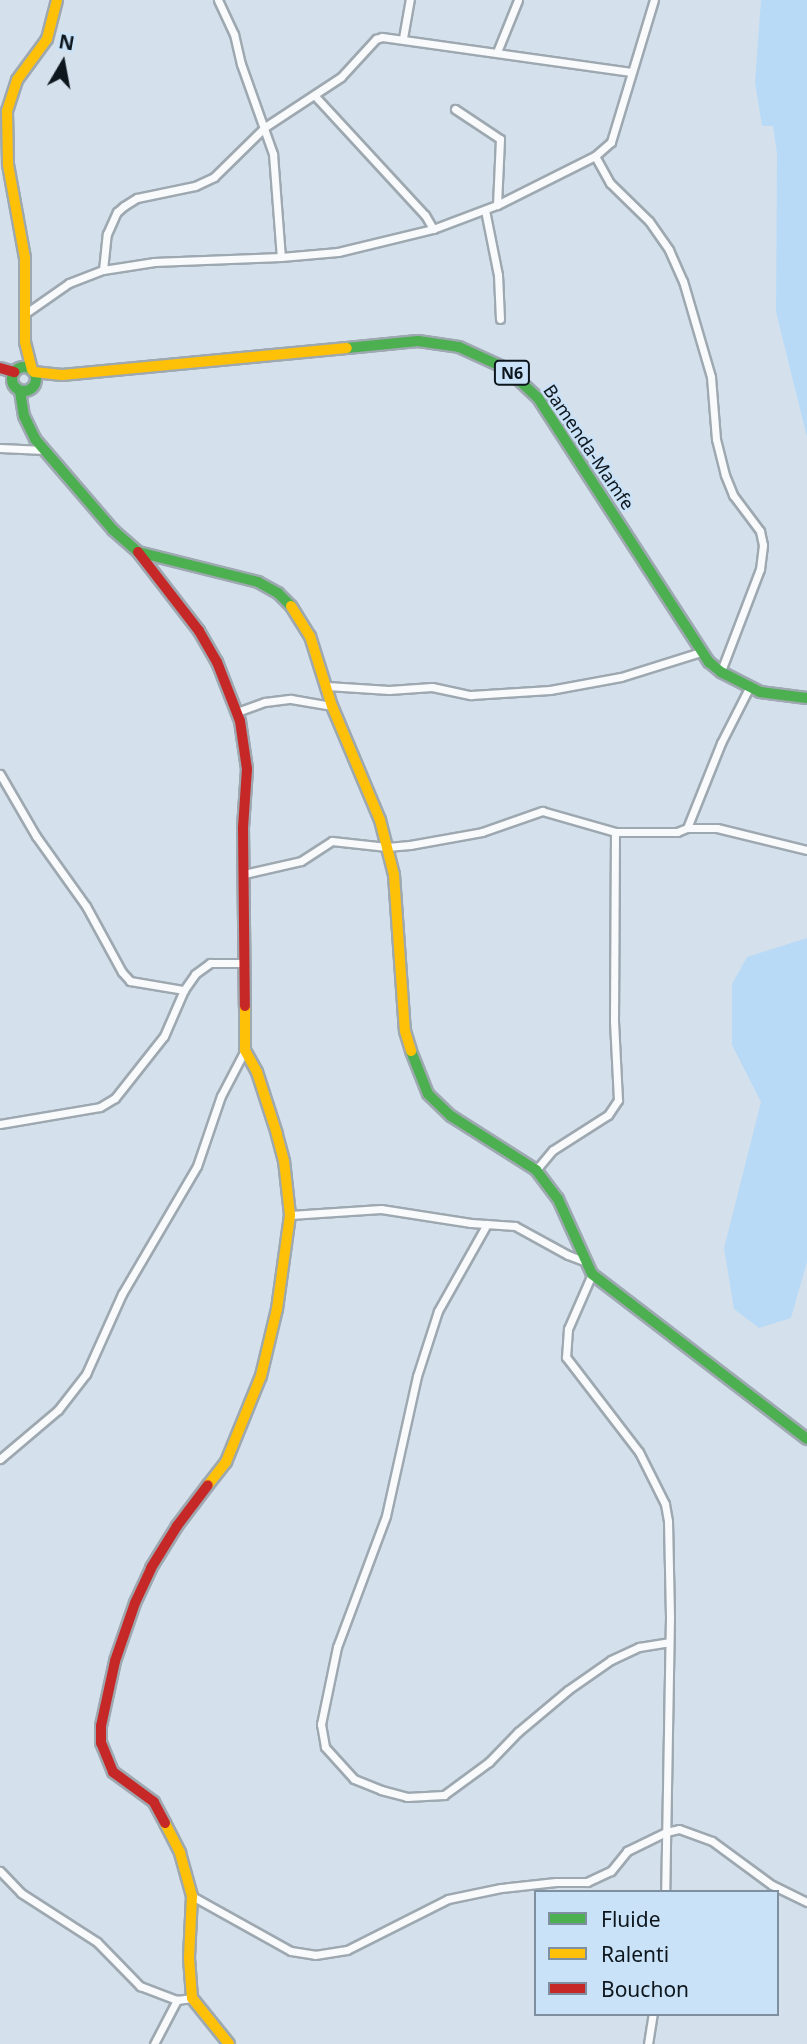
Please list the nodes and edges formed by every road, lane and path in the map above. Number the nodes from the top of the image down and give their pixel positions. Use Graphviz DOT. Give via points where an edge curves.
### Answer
graph roads {
  1 [pos="57,0"];
  2 [pos="218,0"];
  3 [pos="410,0"];
  4 [pos="519,0"];
  5 [pos="654,0"];
  6 [pos="403,38"];
  7 [pos="497,52"];
  8 [pos="630,72"];
  9 [pos="315,96"];
  10 [pos="455,109"];
  11 [pos="265,127"];
  12 [pos="595,156"];
  13 [pos="497,205"];
  14 [pos="485,210"];
  15 [pos="433,229"];
  16 [pos="281,257"];
  17 [pos="103,270"];
  18 [pos="25,313"];
  19 [pos="500,319"];
  20 [pos="25,342"];
  21 [pos="0,368"];
  22 [pos="16,370"];
  23 [pos="33,371"];
  24 [pos="62,375"];
  25 [pos="34,386"];
  26 [pos="20,391"];
  27 [pos="0,448"];
  28 [pos="44,450"];
  29 [pos="138,552"];
  30 [pos="701,652"];
  31 [pos="720,672"];
  32 [pos="327,686"];
  33 [pos="749,688"];
  34 [pos="807,698"];
  35 [pos="332,706"];
  36 [pos="237,712"];
  37 [pos="0,774"];
  38 [pos="687,828"];
  39 [pos="615,832"];
  40 [pos="387,847"];
  41 [pos="807,850"];
  42 [pos="244,874"];
  43 [pos="244,963"];
  44 [pos="184,990"];
  45 [pos="245,1050"];
  46 [pos="0,1124"];
  47 [pos="536,1170"];
  48 [pos="290,1215"];
  49 [pos="487,1224"];
  50 [pos="586,1262"];
  51 [pos="592,1274"];
  52 [pos="807,1438"];
  53 [pos="0,1459"];
  54 [pos="669,1642"];
  55 [pos="666,1832"];
  56 [pos="0,1871"];
  57 [pos="665,1890"];
  58 [pos="192,1896"];
  59 [pos="807,1902"];
  60 [pos="192,1998"];
  61 [pos="177,2000"];
  62 [pos="653,2016"];
  63 [pos="154,2044"];
  64 [pos="229,2044"];
  65 [pos="648,2044"];
  1 -- 18 [label="main road" via="47,40 21,74 7,111 8,164 25,258"];
  2 -- 11 [label="street"];
  3 -- 6 [label="street"];
  4 -- 7 [label="street"];
  5 -- 8 [label="street"];
  6 -- 7 [label="street" via="432,46"];
  6 -- 9 [label="street" via="376,39 341,78"];
  7 -- 8 [label="street"];
  8 -- 12 [label="street" via="613,138"];
  9 -- 11 [label="street"];
  9 -- 15 [label="street"];
  10 -- 13 [label="street" via="500,139"];
  11 -- 16 [label="street" via="273,154"];
  11 -- 17 [label="street" via="207,182 137,198 117,212 107,234"];
  12 -- 13 [label="street"];
  12 -- 31 [label="street" via="610,183 649,221 683,281 711,377 716,439 725,475 733,495 760,531 760,569"];
  13 -- 14 [label="street"];
  14 -- 15 [label="street"];
  14 -- 19 [label="street" via="498,275"];
  15 -- 16 [label="street" via="375,245"];
  16 -- 17 [label="street" via="153,262"];
  17 -- 18 [label="street" via="69,283"];
  18 -- 20 [label="main road"];
  20 -- 22 [label="main road"];
  20 -- 23 [label="main road"];
  21 -- 22 [label="main road, Bamenda-Mamfe"];
  22 -- 23 [label="main road, Bamenda-Mamfe / N6"];
  22 -- 26 [label="main road" via="12,381"];
  23 -- 24 [label="main road, Bamenda-Mamfe / N6"];
  23 -- 25 [label="main road"];
  24 -- 25 [label="main road, Bamenda-Mamfe / N6"];
  24 -- 30 [label="main road, Bamenda-Mamfe / N6" via="418,341 485,357 522,381 545,408"];
  25 -- 26 [label="main road, Bamenda-Mamfe / N6"];
  26 -- 28 [label="main road" via="27,425"];
  27 -- 28 [label="street"];
  28 -- 29 [label="main road"];
  29 -- 32 [label="main road" via="228,572 278,593 297,611"];
  29 -- 36 [label="main road" via="199,631"];
  30 -- 31 [label="main road, Bamenda-Mamfe / N6"];
  30 -- 32 [label="street" via="621,677 550,690 471,695 432,687"];
  31 -- 33 [label="main road, Bamenda-Mamfe / N6"];
  32 -- 35 [label="main road"];
  33 -- 34 [label="main road, Bamenda-Mamfe / N6" via="785,698"];
  33 -- 38 [label="street" via="731,720"];
  35 -- 36 [label="street" via="291,699"];
  35 -- 40 [label="main road"];
  36 -- 42 [label="main road" via="247,769"];
  37 -- 44 [label="street" via="36,836 86,906 122,972 130,981"];
  38 -- 39 [label="street"];
  38 -- 41 [label="street" via="717,828"];
  39 -- 40 [label="street" via="542,811 482,832"];
  39 -- 47 [label="street" via="618,1100 608,1115 554,1150"];
  40 -- 42 [label="street" via="332,841 301,861"];
  40 -- 47 [label="main road" via="394,875 403,1017 419,1077 435,1103 451,1116"];
  42 -- 43 [label="main road"];
  43 -- 44 [label="street" via="210,963"];
  43 -- 45 [label="main road"];
  44 -- 46 [label="street" via="164,1036 115,1098 100,1107"];
  45 -- 48 [label="main road" via="277,1134"];
  45 -- 53 [label="street" via="221,1096 197,1166 122,1294 86,1374 58,1409"];
  47 -- 50 [label="main road" via="558,1199"];
  48 -- 49 [label="street" via="382,1209"];
  48 -- 58 [label="main road" via="277,1309 261,1376 226,1461 177,1526 135,1603 115,1661 101,1726 105,1759 113,1772 154,1802 180,1853"];
  49 -- 50 [label="street" via="515,1226"];
  49 -- 54 [label="street" via="438,1311 386,1516 337,1647 321,1724 325,1747 354,1779 381,1790 407,1797 444,1795 611,1660 639,1647"];
  50 -- 51 [label="main road"];
  51 -- 52 [label="main road"];
  51 -- 54 [label="street" via="568,1329 565,1357 628,1435 665,1504 670,1540"];
  54 -- 55 [label="street"];
  55 -- 57 [label="street"];
  55 -- 58 [label="street" via="627,1851 611,1871 587,1882 501,1888 448,1899 347,1950 315,1955 292,1951"];
  55 -- 59 [label="street" via="679,1829 712,1841 772,1885"];
  56 -- 61 [label="street" via="21,1893 97,1942 140,1986"];
  58 -- 60 [label="main road"];
  60 -- 61 [label="street"];
  60 -- 64 [label="main road"];
  61 -- 63 [label="street"];
  62 -- 65 [label="street"];
}
